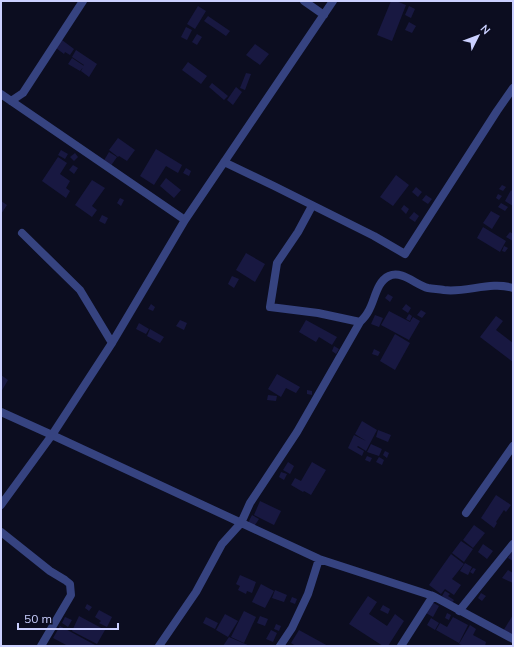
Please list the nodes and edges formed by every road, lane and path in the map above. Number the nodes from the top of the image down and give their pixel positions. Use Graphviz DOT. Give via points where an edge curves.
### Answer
graph roads {
  1 [pos="83,1"];
  2 [pos="304,1"];
  3 [pos="333,1"];
  4 [pos="324,15"];
  5 [pos="513,88"];
  6 [pos="1,94"];
  7 [pos="11,101"];
  8 [pos="224,162"];
  9 [pos="312,206"];
  10 [pos="185,220"];
  11 [pos="22,233"];
  12 [pos="513,288"];
  13 [pos="360,322"];
  14 [pos="112,343"];
  15 [pos="1,412"];
  16 [pos="52,434"];
  17 [pos="513,446"];
  18 [pos="1,505"];
  19 [pos="466,513"];
  20 [pos="241,523"];
  21 [pos="1,532"];
  22 [pos="513,544"];
  23 [pos="319,559"];
  24 [pos="433,596"];
  25 [pos="459,611"];
  26 [pos="513,639"];
  27 [pos="41,646"];
  28 [pos="159,646"];
  29 [pos="280,646"];
  30 [pos="401,646"];
  1 -- 7 [label="street" via="23,94"];
  2 -- 4 [label="street"];
  3 -- 4 [label="street"];
  4 -- 8 [label="street"];
  5 -- 9 [label="street" via="404,254 374,236"];
  6 -- 7 [label="street"];
  7 -- 10 [label="street"];
  8 -- 9 [label="street"];
  8 -- 10 [label="street"];
  9 -- 13 [label="street" via="277,263 270,306"];
  10 -- 14 [label="street"];
  11 -- 14 [label="street" via="80,290"];
  12 -- 13 [label="street" via="492,286 450,291 427,288 395,274 382,282 368,313"];
  13 -- 20 [label="street"];
  14 -- 16 [label="street"];
  15 -- 16 [label="street"];
  16 -- 18 [label="street"];
  16 -- 20 [label="street"];
  17 -- 19 [label="street"];
  20 -- 23 [label="street"];
  20 -- 28 [label="street" via="222,544 196,592"];
  21 -- 27 [label="street" via="50,572 70,584 71,595"];
  22 -- 25 [label="street"];
  23 -- 24 [label="street"];
  23 -- 29 [label="street" via="308,594 292,628"];
  24 -- 25 [label="street"];
  24 -- 30 [label="street"];
  25 -- 26 [label="street"];
}
